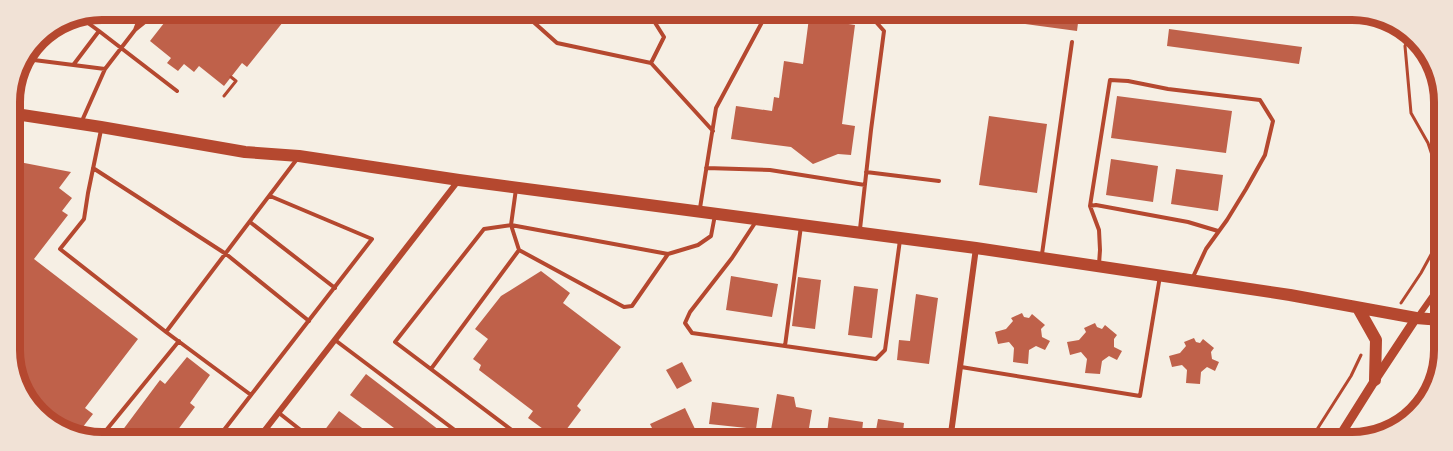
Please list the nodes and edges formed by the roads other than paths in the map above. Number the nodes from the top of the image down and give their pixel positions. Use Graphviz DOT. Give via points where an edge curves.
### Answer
graph roads {
  1 [pos="139,20"];
  2 [pos="147,20"];
  3 [pos="531,20"];
  4 [pos="653,20"];
  5 [pos="763,20"];
  6 [pos="871,20"];
  7 [pos="85,21"];
  8 [pos="135,30"];
  9 [pos="99,32"];
  10 [pos="1072,42"];
  11 [pos="121,48"];
  12 [pos="32,60"];
  13 [pos="651,63"];
  14 [pos="74,64"];
  15 [pos="105,69"];
  16 [pos="177,91"];
  17 [pos="20,115"];
  18 [pos="80,123"];
  19 [pos="101,127"];
  20 [pos="713,131"];
  21 [pos="299,156"];
  22 [pos="93,168"];
  23 [pos="706,168"];
  24 [pos="866,172"];
  25 [pos="459,180"];
  26 [pos="939,181"];
  27 [pos="865,185"];
  28 [pos="516,188"];
  29 [pos="270,196"];
  30 [pos="1090,206"];
  31 [pos="699,212"];
  32 [pos="715,214"];
  33 [pos="757,219"];
  34 [pos="250,222"];
  35 [pos="511,225"];
  36 [pos="801,225"];
  37 [pos="860,233"];
  38 [pos="1218,233"];
  39 [pos="900,238"];
  40 [pos="976,248"];
  41 [pos="519,250"];
  42 [pos="226,254"];
  43 [pos="668,254"];
  44 [pos="1041,258"];
  45 [pos="1099,267"];
  46 [pos="1160,276"];
  47 [pos="1191,280"];
  48 [pos="334,288"];
  49 [pos="1434,294"];
  50 [pos="1358,308"];
  51 [pos="1416,318"];
  52 [pos="1434,319"];
  53 [pos="309,321"];
  54 [pos="166,332"];
  55 [pos="335,340"];
  56 [pos="179,341"];
  57 [pos="785,346"];
  58 [pos="961,367"];
  59 [pos="431,369"];
  60 [pos="1375,380"];
  61 [pos="251,395"];
  62 [pos="279,413"];
  63 [pos="951,431"];
  64 [pos="1343,431"];
  65 [pos="105,432"];
  66 [pos="222,432"];
  67 [pos="264,432"];
  68 [pos="303,432"];
  69 [pos="457,432"];
  70 [pos="514,432"];
  1 -- 8 [label="lane"];
  2 -- 8 [label="lane"];
  3 -- 13 [label="lane" via="557,43"];
  4 -- 13 [label="lane" via="664,37"];
  5 -- 20 [label="lane" via="716,108"];
  6 -- 24 [label="lane" via="884,31"];
  7 -- 9 [label="lane"];
  8 -- 11 [label="lane"];
  9 -- 11 [label="lane"];
  9 -- 14 [label="lane"];
  10 -- 44 [label="lane"];
  11 -- 15 [label="lane"];
  11 -- 16 [label="lane"];
  12 -- 14 [label="lane"];
  13 -- 20 [label="lane"];
  14 -- 15 [label="lane"];
  15 -- 18 [label="lane"];
  17 -- 18 [label="main road"];
  18 -- 19 [label="main road"];
  19 -- 21 [label="main road" via="245,152"];
  19 -- 22 [label="lane"];
  20 -- 23 [label="lane"];
  21 -- 25 [label="main road"];
  21 -- 29 [label="lane"];
  22 -- 42 [label="lane"];
  22 -- 54 [label="lane" via="84,219 60,249"];
  23 -- 27 [label="lane" via="770,170"];
  23 -- 31 [label="lane"];
  24 -- 26 [label="lane"];
  24 -- 27 [label="lane"];
  25 -- 28 [label="main road"];
  25 -- 55 [label="street"];
  27 -- 37 [label="lane"];
  28 -- 31 [label="main road"];
  28 -- 35 [label="lane"];
  29 -- 34 [label="lane"];
  29 -- 48 [label="lane" via="372,239"];
  30 -- 38 [label="lane" via="1188,222"];
  30 -- 38 [label="lane" via="1110,80 1260,100 1273,121 1265,155"];
  30 -- 45 [label="lane" via="1100,230"];
  31 -- 32 [label="main road"];
  32 -- 33 [label="main road"];
  32 -- 43 [label="lane" via="711,236 698,245"];
  33 -- 36 [label="main road"];
  33 -- 57 [label="lane" via="685,323 692,333"];
  34 -- 42 [label="lane"];
  34 -- 48 [label="lane"];
  35 -- 41 [label="lane"];
  35 -- 43 [label="lane"];
  35 -- 59 [label="lane" via="484,229 395,342"];
  36 -- 37 [label="main road"];
  36 -- 57 [label="lane"];
  37 -- 39 [label="main road"];
  38 -- 47 [label="lane"];
  39 -- 40 [label="main road"];
  39 -- 57 [label="lane" via="885,350 881,355 876,359"];
  40 -- 44 [label="main road"];
  40 -- 58 [label="street"];
  41 -- 43 [label="lane" via="624,307 632,306"];
  41 -- 59 [label="lane"];
  42 -- 53 [label="lane"];
  42 -- 54 [label="lane"];
  44 -- 45 [label="main road"];
  45 -- 46 [label="main road"];
  46 -- 47 [label="main road"];
  46 -- 58 [label="lane" via="1140,396"];
  47 -- 50 [label="main road"];
  48 -- 53 [label="lane"];
  49 -- 51 [label="street"];
  50 -- 51 [label="main road"];
  50 -- 60 [label="main road" via="1376,340"];
  51 -- 52 [label="main road"];
  51 -- 60 [label="street"];
  53 -- 61 [label="lane"];
  54 -- 56 [label="lane"];
  55 -- 62 [label="street"];
  55 -- 69 [label="lane"];
  56 -- 61 [label="lane"];
  56 -- 65 [label="lane"];
  58 -- 63 [label="street"];
  59 -- 70 [label="lane"];
  60 -- 64 [label="street"];
  61 -- 66 [label="lane"];
  62 -- 67 [label="street"];
  62 -- 68 [label="lane"];
}
